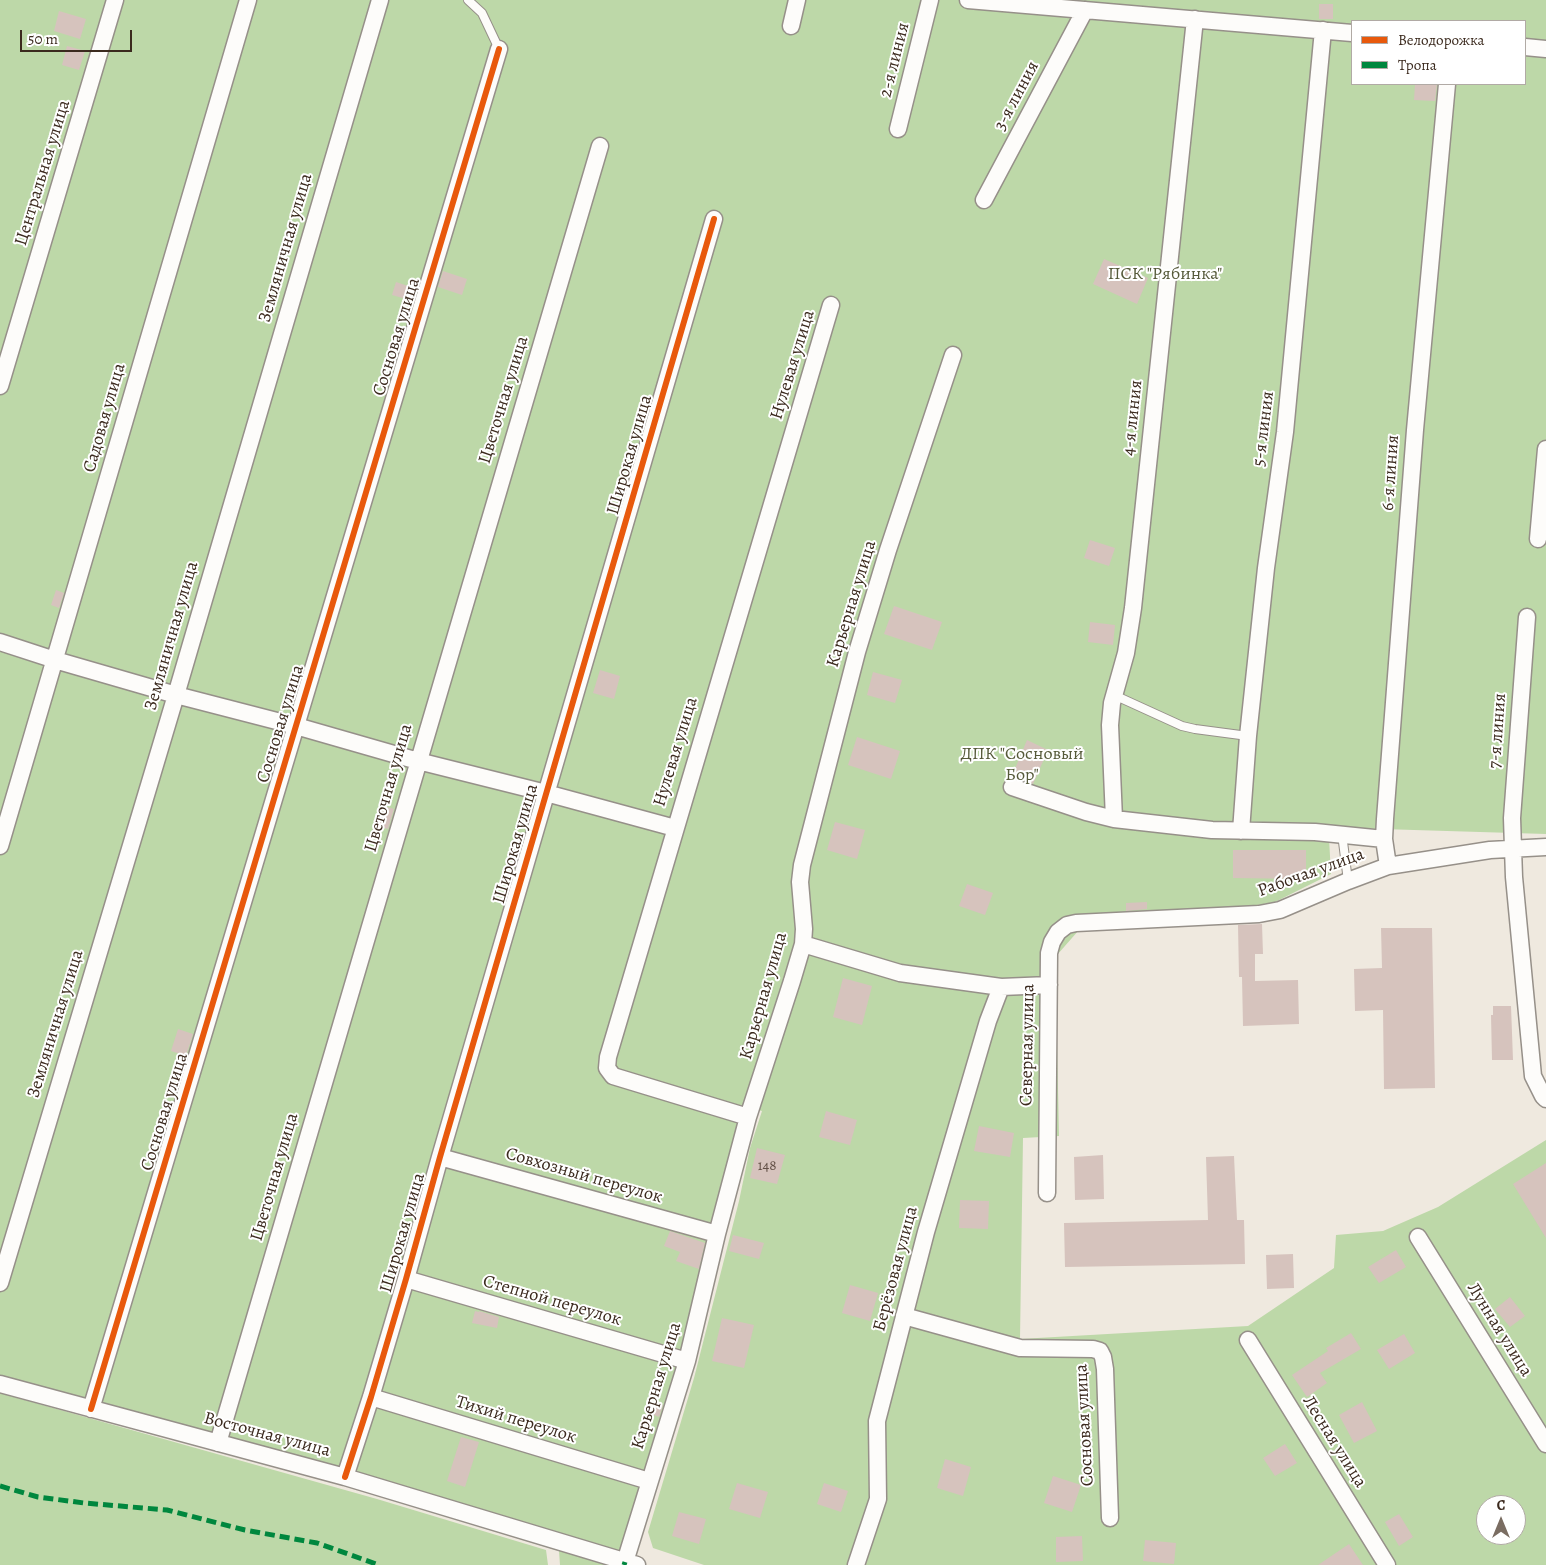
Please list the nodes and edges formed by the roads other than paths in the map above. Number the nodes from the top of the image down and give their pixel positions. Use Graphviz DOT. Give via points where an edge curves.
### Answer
graph roads {
  1 [pos="115,0"];
  2 [pos="248,0"];
  3 [pos="380,0"];
  4 [pos="468,0"];
  5 [pos="797,0"];
  6 [pos="930,0"];
  7 [pos="968,0"];
  8 [pos="1085,10"];
  9 [pos="1195,19"];
  10 [pos="792,26"];
  11 [pos="1323,30"];
  12 [pos="1351,33"];
  13 [pos="1526,47"];
  14 [pos="499,49"];
  15 [pos="1546,49"];
  16 [pos="1447,85"];
  17 [pos="898,129"];
  18 [pos="600,146"];
  19 [pos="984,200"];
  20 [pos="714,220"];
  21 [pos="831,304"];
  22 [pos="953,355"];
  23 [pos="0,386"];
  24 [pos="1546,449"];
  25 [pos="1538,539"];
  26 [pos="1527,617"];
  27 [pos="0,642"];
  28 [pos="55,660"];
  29 [pos="176,695"];
  30 [pos="1114,695"];
  31 [pos="296,726"];
  32 [pos="1248,736"];
  33 [pos="418,761"];
  34 [pos="1012,787"];
  35 [pos="546,793"];
  36 [pos="1114,819"];
  37 [pos="675,828"];
  38 [pos="1241,831"];
  39 [pos="1342,834"];
  40 [pos="1384,839"];
  41 [pos="0,846"];
  42 [pos="1546,846"];
  43 [pos="1513,848"];
  44 [pos="1388,866"];
  45 [pos="1348,881"];
  46 [pos="1088,923"];
  47 [pos="803,944"];
  48 [pos="1049,985"];
  49 [pos="1001,987"];
  50 [pos="1546,1099"];
  51 [pos="748,1117"];
  52 [pos="440,1156"];
  53 [pos="1046,1193"];
  54 [pos="717,1234"];
  55 [pos="1418,1237"];
  56 [pos="406,1279"];
  57 [pos="0,1283"];
  58 [pos="904,1316"];
  59 [pos="1248,1340"];
  60 [pos="688,1361"];
  61 [pos="0,1384"];
  62 [pos="371,1397"];
  63 [pos="92,1409"];
  64 [pos="218,1443"];
  65 [pos="1546,1444"];
  66 [pos="345,1477"];
  67 [pos="649,1482"];
  68 [pos="1110,1518"];
  69 [pos="631,1563"];
  70 [pos="856,1565"];
  71 [pos="1387,1565"];
  1 -- 23 [label="street, Центральная улица"];
  2 -- 28 [label="street, Садовая улица"];
  3 -- 29 [label="street, Земляничная улица"];
  4 -- 14 [label="lane" via="482,13"];
  5 -- 10 [label="street"];
  6 -- 17 [label="street, 2-я линия"];
  7 -- 8 [label="street"];
  8 -- 9 [label="street"];
  8 -- 19 [label="street, 3-я линия"];
  9 -- 11 [label="street"];
  9 -- 30 [label="street, 4-я линия" via="1134,608"];
  11 -- 12 [label="street"];
  11 -- 32 [label="street, 5-я линия" via="1284,432"];
  13 -- 15 [label="street"];
  14 -- 31 [label="street, Сосновая улица"];
  16 -- 40 [label="street, 6-я линия" via="1415,430"];
  18 -- 33 [label="street, Цветочная улица"];
  20 -- 35 [label="street, Широкая улица"];
  21 -- 37 [label="street, Нулевая улица"];
  22 -- 47 [label="street, Карьерная улица" via="860,643 806,850 800,882"];
  24 -- 25 [label="street"];
  26 -- 43 [label="street, 7-я линия" via="1512,818"];
  27 -- 28 [label="street"];
  28 -- 29 [label="street"];
  28 -- 41 [label="street, Садовая улица"];
  29 -- 31 [label="street"];
  29 -- 57 [label="street, Земляничная улица"];
  30 -- 32 [label="lane" via="1182,726"];
  30 -- 36 [label="street, 4-я линия" via="1110,725"];
  31 -- 33 [label="street"];
  31 -- 63 [label="street, Сосновая улица"];
  32 -- 38 [label="street, 5-я линия"];
  33 -- 35 [label="street"];
  33 -- 64 [label="street, Цветочная улица"];
  34 -- 36 [label="street"];
  35 -- 37 [label="street"];
  35 -- 52 [label="street, Широкая улица"];
  36 -- 38 [label="street"];
  37 -- 51 [label="street, Нулевая улица" via="608,1057 608,1068 613,1076"];
  38 -- 39 [label="street"];
  39 -- 40 [label="street"];
  39 -- 45 [label="lane"];
  40 -- 44 [label="street, 6-я линия"];
  42 -- 43 [label="street, Рабочая улица"];
  43 -- 44 [label="street, Рабочая улица"];
  43 -- 50 [label="street, 7-я линия" via="1533,1076"];
  44 -- 45 [label="street, Рабочая улица"];
  45 -- 46 [label="street, Рабочая улица" via="1280,910 1259,914"];
  46 -- 48 [label="street, Северная улица" via="1067,925 1058,932 1049,953"];
  47 -- 49 [label="street" via="900,973"];
  47 -- 51 [label="street, Карьерная улица"];
  48 -- 49 [label="street"];
  48 -- 53 [label="street, Северная улица"];
  49 -- 58 [label="street, Берёзовая улица" via="955,1131"];
  51 -- 54 [label="street, Карьерная улица"];
  52 -- 54 [label="street, Совхозный переулок"];
  52 -- 56 [label="street, Широкая улица"];
  54 -- 60 [label="street, Карьерная улица"];
  55 -- 65 [label="street, Лунная улица"];
  56 -- 60 [label="street, Степной переулок"];
  56 -- 62 [label="street, Широкая улица"];
  58 -- 68 [label="street, Сосновая улица" via="1020,1348 1100,1351 1105,1369"];
  58 -- 70 [label="street, Берёзовая улица" via="878,1421 878,1500"];
  59 -- 71 [label="street, Лесная улица"];
  60 -- 67 [label="street, Карьерная улица"];
  61 -- 63 [label="street, Восточная улица"];
  62 -- 66 [label="street, Широкая улица"];
  62 -- 67 [label="street, Тихий переулок"];
  63 -- 64 [label="street, Восточная улица"];
  64 -- 66 [label="street, Восточная улица"];
  66 -- 69 [label="street, Восточная улица"];
  67 -- 69 [label="street, Карьерная улица"];
}
